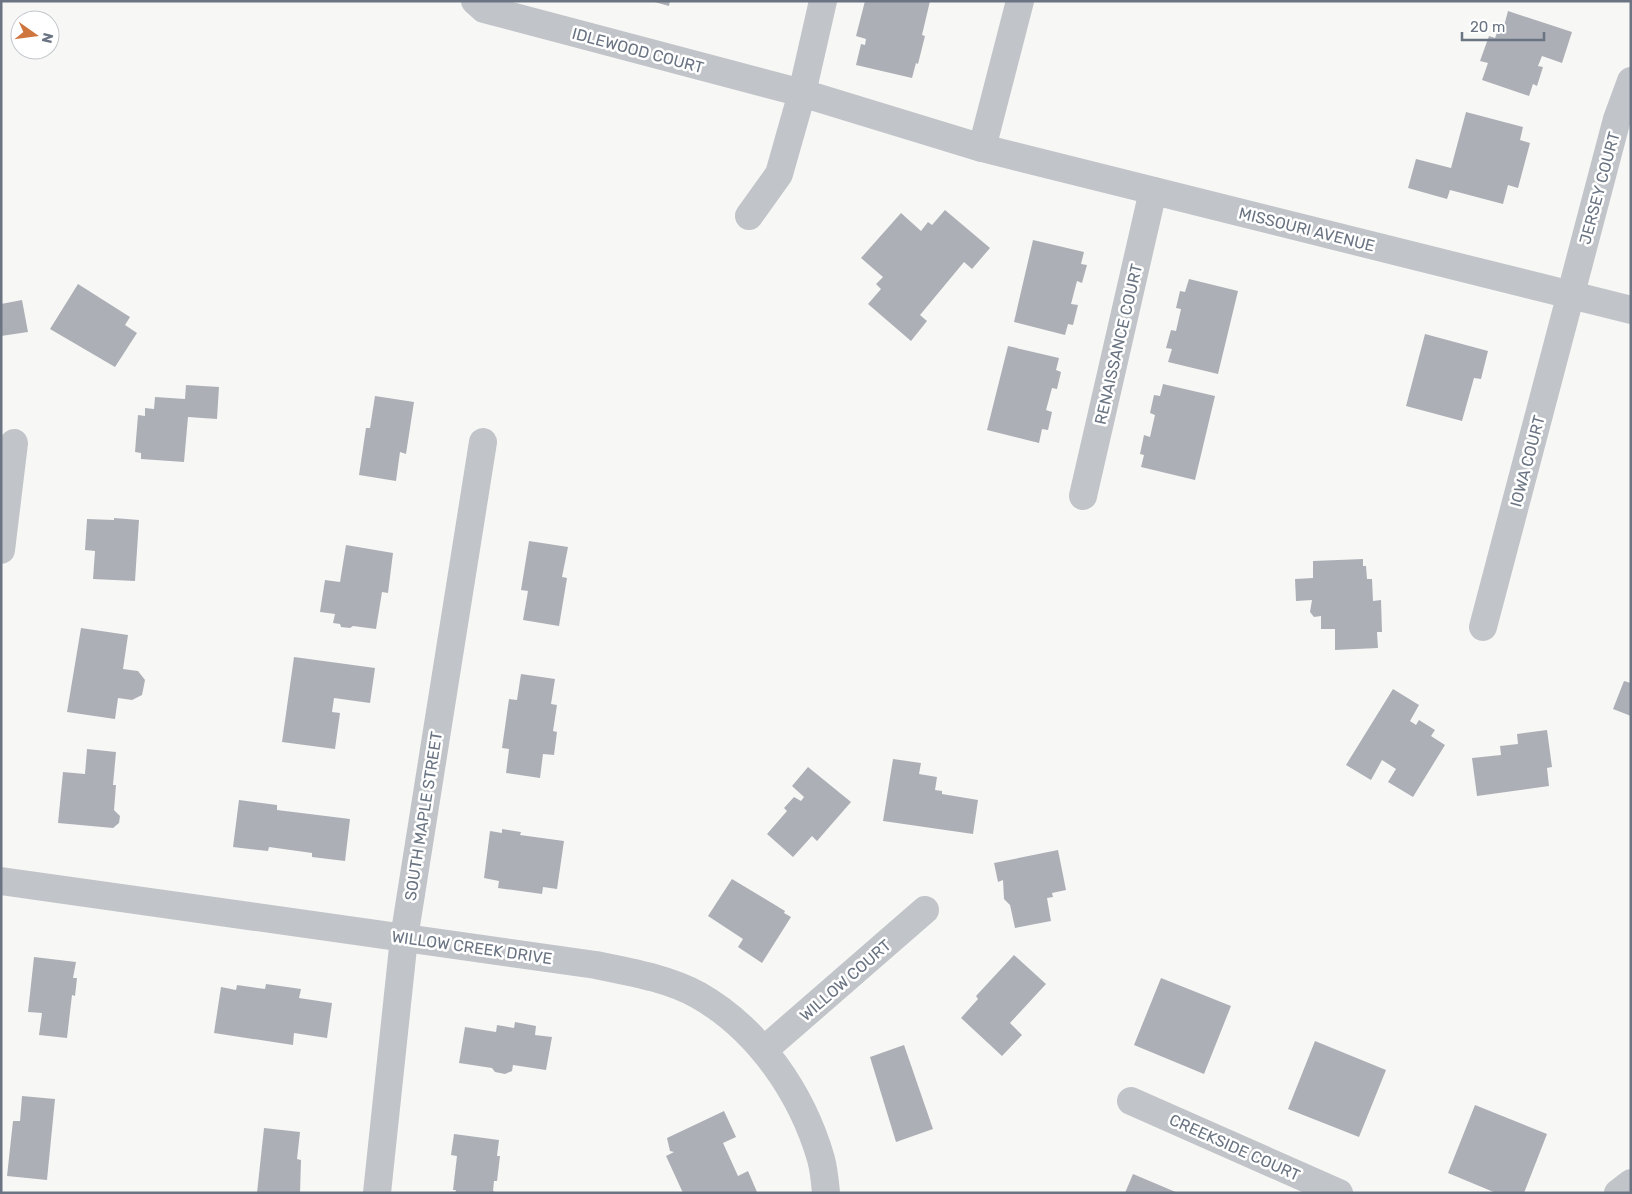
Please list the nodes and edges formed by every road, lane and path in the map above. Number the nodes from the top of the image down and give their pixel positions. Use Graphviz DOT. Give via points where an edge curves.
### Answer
graph roads {
  1 [pos="475,1"];
  2 [pos="823,1"];
  3 [pos="1020,1"];
  4 [pos="1631,81"];
  5 [pos="802,93"];
  6 [pos="982,148"];
  7 [pos="1153,191"];
  8 [pos="749,216"];
  9 [pos="1571,296"];
  10 [pos="1631,310"];
  11 [pos="483,442"];
  12 [pos="14,443"];
  13 [pos="1083,496"];
  14 [pos="1,550"];
  15 [pos="1483,627"];
  16 [pos="1,881"];
  17 [pos="925,910"];
  18 [pos="404,938"];
  19 [pos="764,1050"];
  20 [pos="1131,1102"];
  21 [pos="1631,1184"];
  22 [pos="377,1193"];
  23 [pos="826,1193"];
  24 [pos="1339,1193"];
  25 [pos="1618,1193"];
  1 -- 5 [label="street, IDLEWOOD COURT" via="484,9"];
  2 -- 5 [label="street"];
  3 -- 6 [label="street"];
  4 -- 9 [label="street, JERSEY COURT" via="1617,119"];
  5 -- 6 [label="street, IDLEWOOD COURT"];
  5 -- 8 [label="street" via="780,174"];
  6 -- 7 [label="street, MISSOURI AVENUE"];
  7 -- 9 [label="street, MISSOURI AVENUE"];
  7 -- 13 [label="street, RENAISSANCE COURT"];
  9 -- 10 [label="street, MISSOURI AVENUE"];
  9 -- 15 [label="street, IOWA COURT"];
  11 -- 18 [label="street, SOUTH MAPLE STREET"];
  12 -- 14 [label="street"];
  16 -- 18 [label="street, WILLOW CREEK DRIVE"];
  17 -- 19 [label="street, WILLOW COURT"];
  18 -- 19 [label="street, WILLOW CREEK DRIVE" via="596,965 666,982 698,995 726,1014"];
  18 -- 22 [label="street, SOUTH MAPLE STREET"];
  19 -- 23 [label="street, WILLOW CREEK DRIVE" via="793,1095 808,1126 821,1160"];
  20 -- 24 [label="street, CREEKSIDE COURT"];
  21 -- 25 [label="street"];
}
